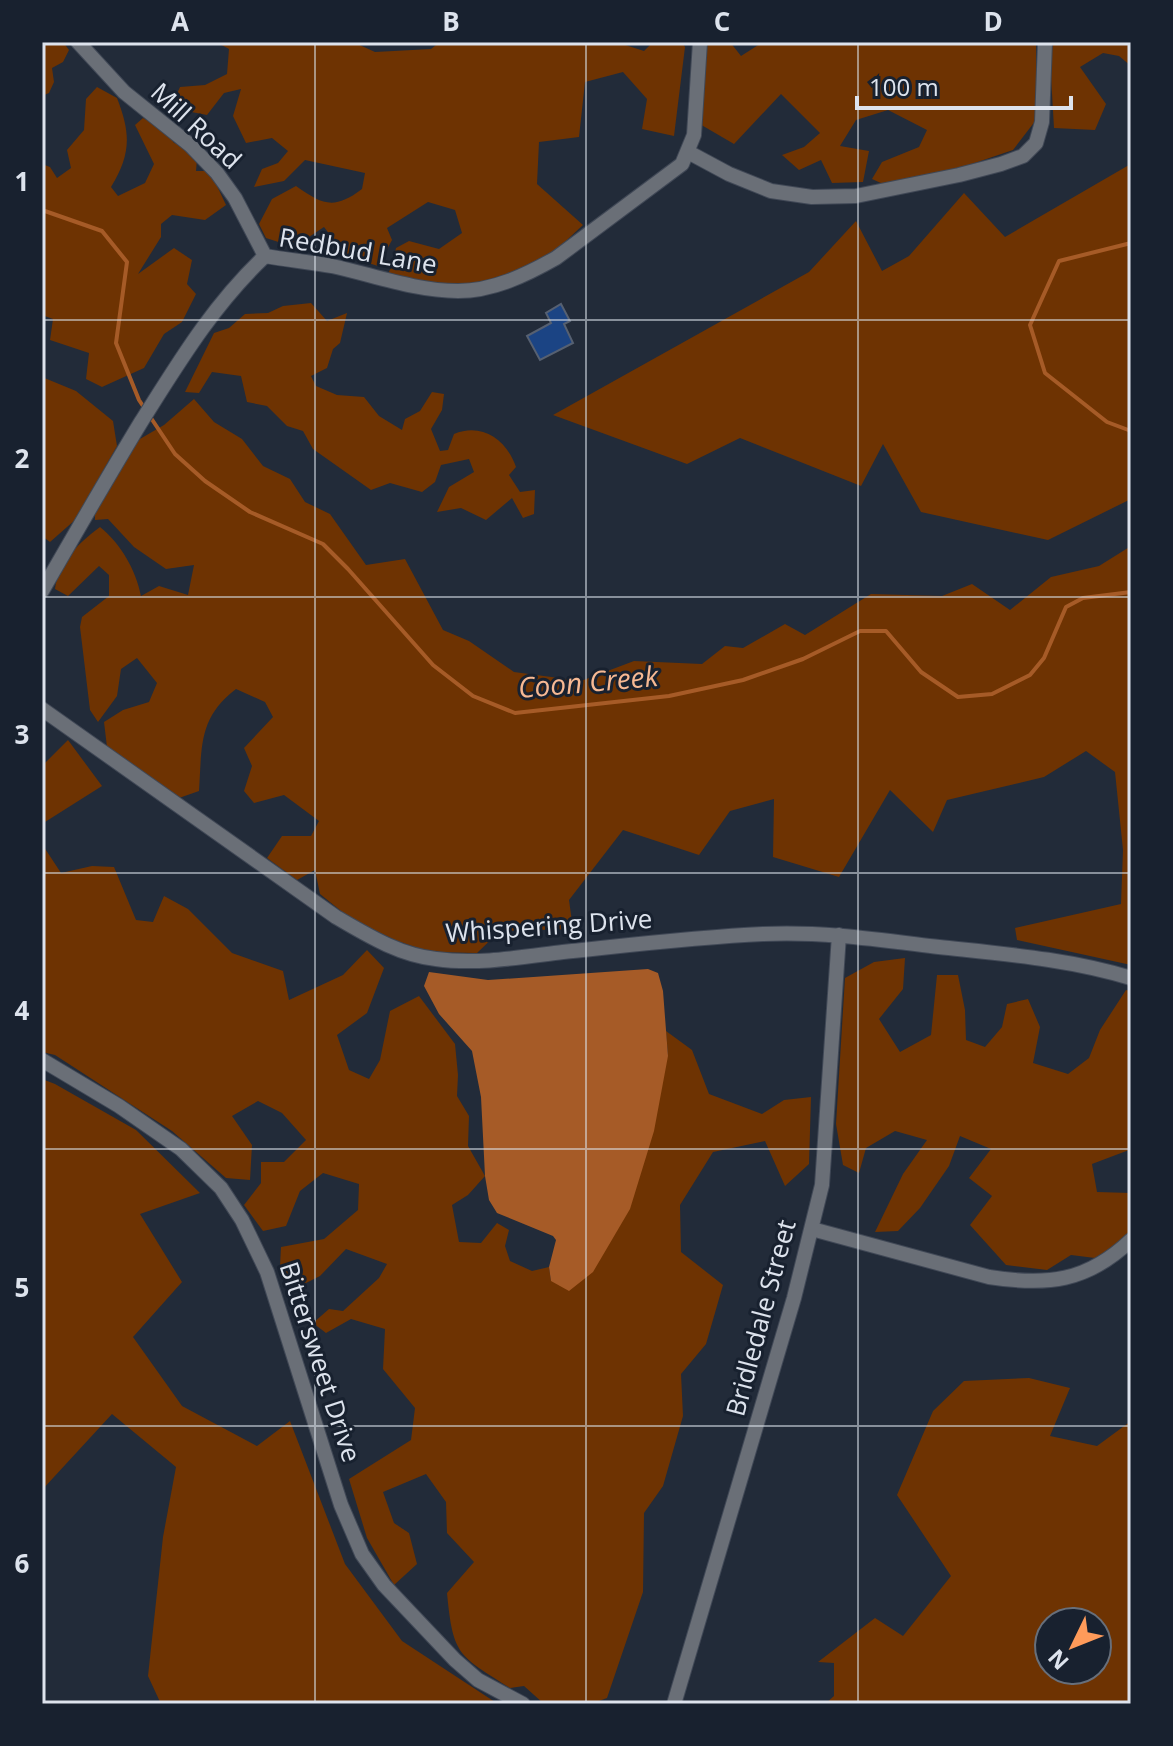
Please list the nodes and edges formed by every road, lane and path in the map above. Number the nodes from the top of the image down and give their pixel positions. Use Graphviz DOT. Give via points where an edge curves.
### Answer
graph roads {
  1 [pos="78,42"];
  2 [pos="700,42"];
  3 [pos="1045,42"];
  4 [pos="688,152"];
  5 [pos="265,256"];
  6 [pos="42,591"];
  7 [pos="42,709"];
  8 [pos="839,935"];
  9 [pos="1131,978"];
  10 [pos="42,1060"];
  11 [pos="812,1229"];
  12 [pos="1131,1240"];
  13 [pos="523,1704"];
  14 [pos="674,1704"];
  1 -- 5 [label="street, Mill Road" via="124,92 217,173"];
  2 -- 4 [label="street" via="694,135"];
  3 -- 4 [label="street" via="1042,122 1036,143 1023,156 959,175 831,197 771,191"];
  4 -- 5 [label="street, Redbud Lane" via="682,164 556,258 482,289 441,290"];
  5 -- 6 [label="street, Redbud Lane" via="215,309"];
  7 -- 8 [label="street, Whispering Drive" via="336,917 411,953 461,961 706,937"];
  8 -- 9 [label="street, Whispering Drive" via="1095,967"];
  8 -- 11 [label="street, Bridledale Street" via="826,1145"];
  10 -- 13 [label="street, Bittersweet Drive" via="181,1149 221,1188 267,1272 341,1505 362,1554 455,1660 478,1680"];
  11 -- 12 [label="street" via="1014,1281 1081,1275"];
  11 -- 14 [label="street, Bridledale Street"];
}
